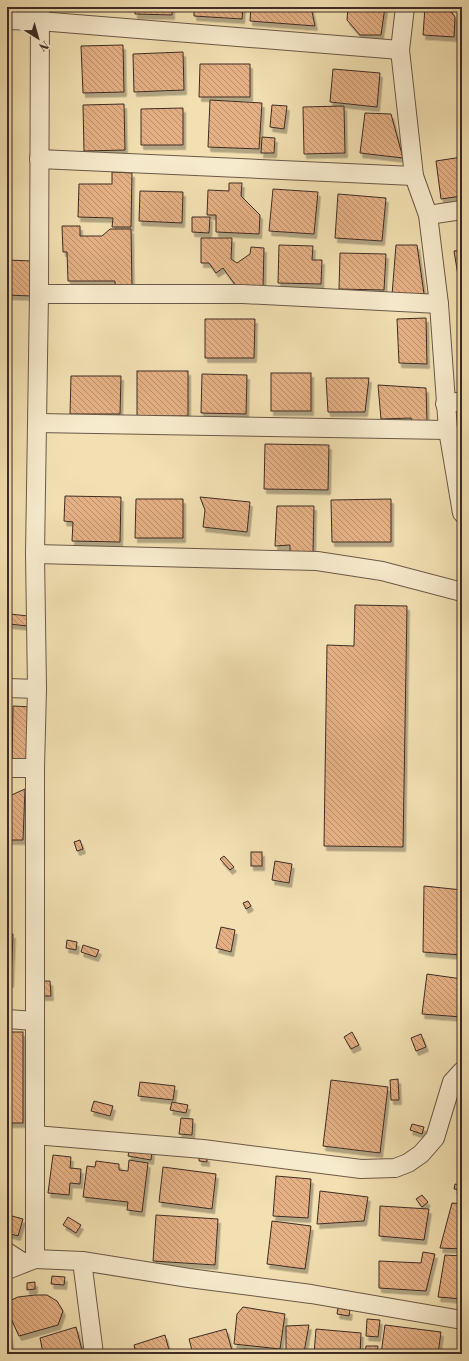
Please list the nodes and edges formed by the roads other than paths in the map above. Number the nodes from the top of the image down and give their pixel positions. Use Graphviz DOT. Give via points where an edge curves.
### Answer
graph roads {
  1 [pos="405,7"];
  2 [pos="39,14"];
  3 [pos="7,20"];
  4 [pos="400,50"];
  5 [pos="39,159"];
  6 [pos="414,176"];
  7 [pos="462,210"];
  8 [pos="428,215"];
  9 [pos="39,294"];
  10 [pos="439,304"];
  11 [pos="454,403"];
  12 [pos="37,422"];
  13 [pos="448,430"];
  14 [pos="462,513"];
  15 [pos="35,554"];
  16 [pos="462,592"];
  17 [pos="7,688"];
  18 [pos="36,688"];
  19 [pos="7,768"];
  20 [pos="35,768"];
  21 [pos="7,1019"];
  22 [pos="35,1021"];
  23 [pos="462,1071"];
  24 [pos="35,1135"];
  25 [pos="7,1252"];
  26 [pos="29,1261"];
  27 [pos="82,1261"];
  28 [pos="7,1270"];
  29 [pos="462,1320"];
  30 [pos="94,1354"];
  1 -- 4 [label="street"];
  2 -- 3 [label="street"];
  2 -- 4 [label="street"];
  2 -- 5 [label="street"];
  4 -- 6 [label="street"];
  5 -- 6 [label="street"];
  5 -- 9 [label="street"];
  6 -- 8 [label="street"];
  7 -- 8 [label="street"];
  8 -- 10 [label="street"];
  9 -- 10 [label="street" via="244,294"];
  9 -- 12 [label="street"];
  10 -- 11 [label="street"];
  11 -- 13 [label="street"];
  12 -- 13 [label="street"];
  12 -- 15 [label="street"];
  13 -- 14 [label="street"];
  15 -- 16 [label="street" via="317,561 382,571"];
  15 -- 18 [label="street"];
  17 -- 18 [label="street"];
  18 -- 20 [label="street"];
  19 -- 20 [label="street"];
  20 -- 22 [label="street"];
  21 -- 22 [label="street"];
  22 -- 24 [label="street"];
  23 -- 24 [label="street" via="452,1082 435,1138 421,1154 395,1168 361,1169 203,1149"];
  24 -- 26 [label="street"];
  25 -- 26 [label="street"];
  26 -- 27 [label="street"];
  26 -- 28 [label="street"];
  27 -- 29 [label="street" via="311,1294"];
  27 -- 30 [label="street"];
}
